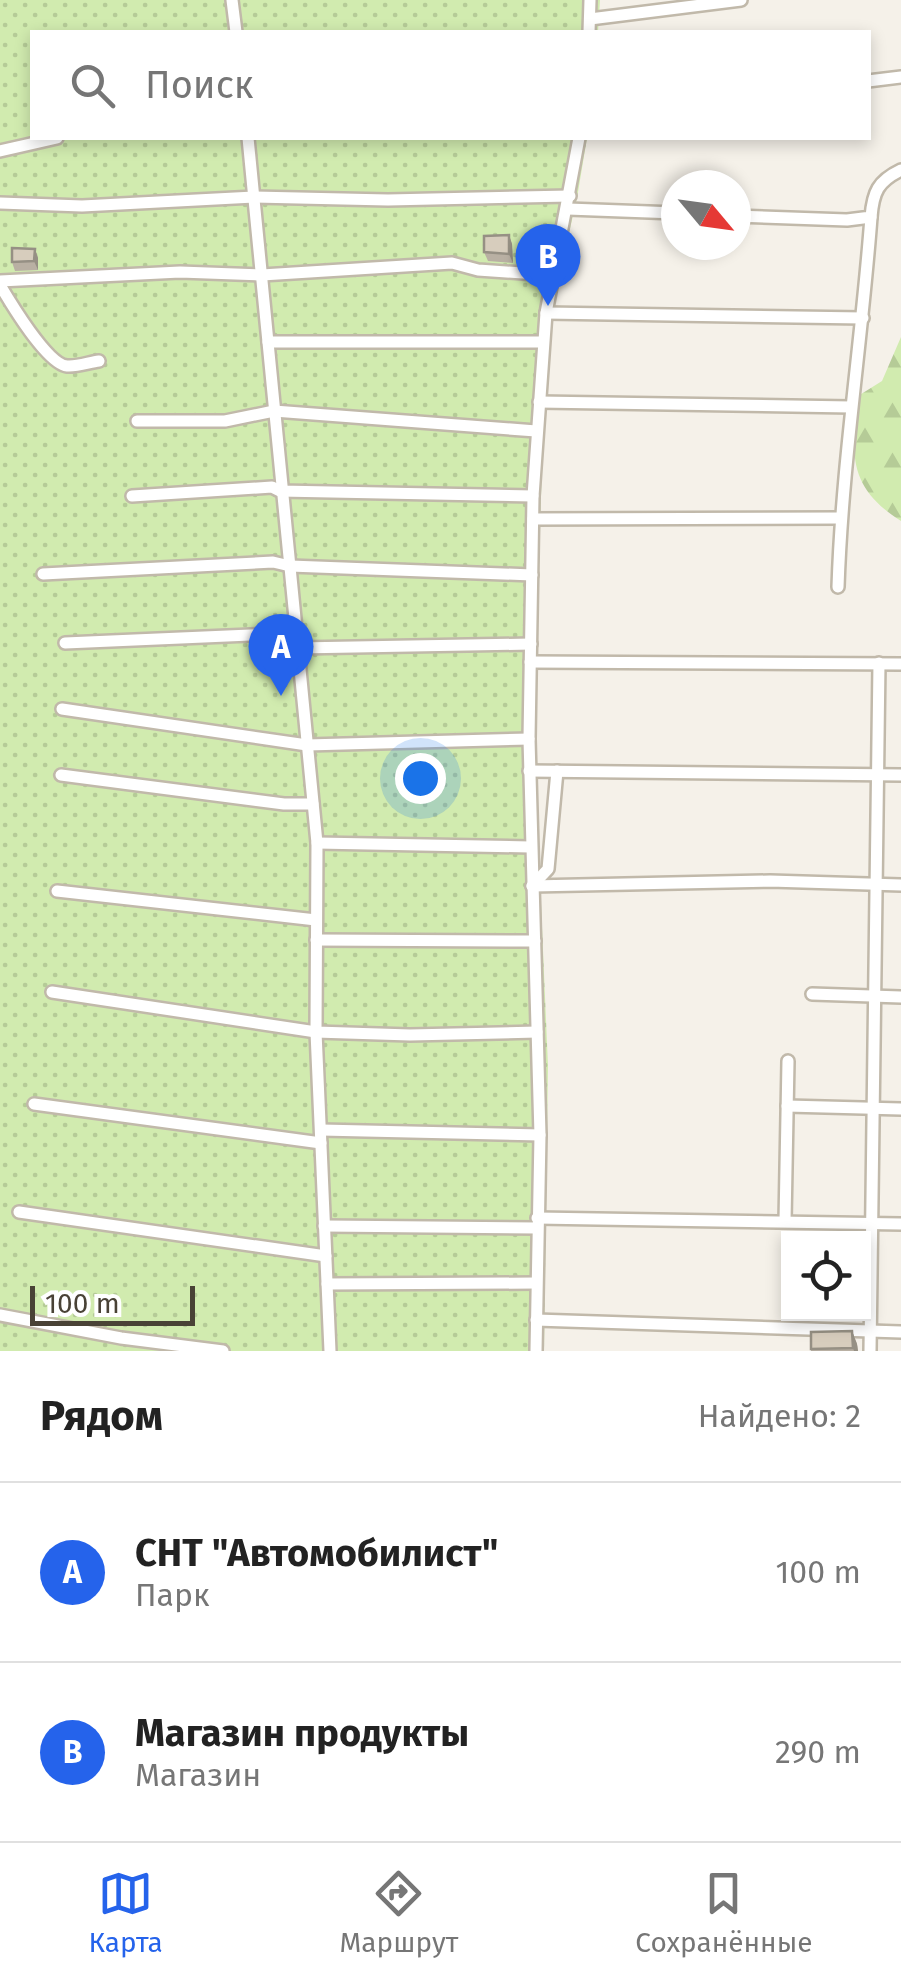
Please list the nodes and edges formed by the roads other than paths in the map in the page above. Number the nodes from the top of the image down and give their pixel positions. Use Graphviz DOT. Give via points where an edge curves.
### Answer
graph roads {
  1 [pos="232,0"];
  2 [pos="590,0"];
  3 [pos="741,0"];
  4 [pos="590,26"];
  5 [pos="236,30"];
  6 [pos="901,76"];
  7 [pos="871,81"];
  8 [pos="48,140"];
  9 [pos="248,140"];
  10 [pos="579,140"];
  11 [pos="0,151"];
  12 [pos="901,170"];
  13 [pos="254,197"];
  14 [pos="569,202"];
  15 [pos="0,204"];
  16 [pos="661,212"];
  17 [pos="751,217"];
  18 [pos="871,217"];
  19 [pos="262,275"];
  20 [pos="552,275"];
  21 [pos="0,283"];
  22 [pos="546,313"];
  23 [pos="864,318"];
  24 [pos="268,342"];
  25 [pos="543,342"];
  26 [pos="100,361"];
  27 [pos="539,402"];
  28 [pos="851,407"];
  29 [pos="274,411"];
  30 [pos="137,421"];
  31 [pos="536,431"];
  32 [pos="280,491"];
  33 [pos="132,496"];
  34 [pos="533,496"];
  35 [pos="840,518"];
  36 [pos="534,519"];
  37 [pos="290,566"];
  38 [pos="42,574"];
  39 [pos="532,575"];
  40 [pos="838,587"];
  41 [pos="296,633"];
  42 [pos="65,643"];
  43 [pos="531,644"];
  44 [pos="298,648"];
  45 [pos="530,662"];
  46 [pos="879,663"];
  47 [pos="901,664"];
  48 [pos="62,710"];
  49 [pos="529,739"];
  50 [pos="307,744"];
  51 [pos="529,771"];
  52 [pos="558,771"];
  53 [pos="878,774"];
  54 [pos="61,775"];
  55 [pos="901,775"];
  56 [pos="312,804"];
  57 [pos="316,843"];
  58 [pos="530,846"];
  59 [pos="878,884"];
  60 [pos="901,885"];
  61 [pos="532,886"];
  62 [pos="57,890"];
  63 [pos="316,920"];
  64 [pos="316,940"];
  65 [pos="535,941"];
  66 [pos="52,992"];
  67 [pos="812,994"];
  68 [pos="877,997"];
  69 [pos="901,997"];
  70 [pos="316,1032"];
  71 [pos="537,1032"];
  72 [pos="788,1061"];
  73 [pos="34,1104"];
  74 [pos="787,1106"];
  75 [pos="871,1109"];
  76 [pos="901,1109"];
  77 [pos="540,1135"];
  78 [pos="321,1136"];
  79 [pos="19,1212"];
  80 [pos="785,1221"];
  81 [pos="537,1223"];
  82 [pos="871,1224"];
  83 [pos="901,1224"];
  84 [pos="324,1226"];
  85 [pos="326,1256"];
  86 [pos="536,1283"];
  87 [pos="327,1284"];
  88 [pos="0,1315"];
  89 [pos="536,1320"];
  90 [pos="869,1332"];
  91 [pos="901,1332"];
  92 [pos="223,1351"];
  93 [pos="330,1351"];
  94 [pos="536,1351"];
  95 [pos="870,1351"];
  1 -- 5 [label="street"];
  2 -- 4 [label="street"];
  3 -- 4 [label="street"];
  6 -- 7 [label="street"];
  8 -- 11 [label="street"];
  9 -- 13 [label="street"];
  10 -- 14 [label="street"];
  12 -- 18 [label="street" via="878,184"];
  13 -- 14 [label="street"];
  13 -- 15 [label="street"];
  13 -- 19 [label="street"];
  14 -- 16 [label="street"];
  14 -- 20 [label="street"];
  17 -- 18 [label="street"];
  18 -- 23 [label="street"];
  19 -- 20 [label="street" via="452,263"];
  19 -- 21 [label="street" via="180,272"];
  19 -- 24 [label="street"];
  20 -- 22 [label="street"];
  21 -- 26 [label="street" via="56,361"];
  22 -- 23 [label="street"];
  22 -- 25 [label="street"];
  23 -- 28 [label="street"];
  24 -- 25 [label="street"];
  24 -- 29 [label="street"];
  25 -- 27 [label="street"];
  27 -- 28 [label="street"];
  27 -- 31 [label="street"];
  28 -- 35 [label="street"];
  29 -- 30 [label="street" via="224,420"];
  29 -- 31 [label="street"];
  29 -- 32 [label="street"];
  31 -- 34 [label="street"];
  32 -- 33 [label="street"];
  32 -- 34 [label="street"];
  32 -- 37 [label="street"];
  34 -- 36 [label="street"];
  35 -- 36 [label="street"];
  35 -- 40 [label="street"];
  36 -- 39 [label="street"];
  37 -- 38 [label="street"];
  37 -- 39 [label="street"];
  37 -- 41 [label="street"];
  39 -- 43 [label="street"];
  41 -- 42 [label="street"];
  41 -- 44 [label="street"];
  43 -- 44 [label="street"];
  43 -- 45 [label="street"];
  44 -- 50 [label="street"];
  45 -- 46 [label="street"];
  45 -- 49 [label="street"];
  46 -- 47 [label="street"];
  46 -- 53 [label="street"];
  48 -- 50 [label="street"];
  49 -- 50 [label="street"];
  49 -- 51 [label="street"];
  50 -- 56 [label="street"];
  51 -- 52 [label="street"];
  51 -- 58 [label="street"];
  52 -- 53 [label="street"];
  52 -- 61 [label="street" via="548,869"];
  53 -- 55 [label="street"];
  53 -- 59 [label="street"];
  54 -- 56 [label="street"];
  56 -- 57 [label="street"];
  57 -- 58 [label="street"];
  57 -- 63 [label="street"];
  58 -- 61 [label="street"];
  59 -- 60 [label="street"];
  59 -- 61 [label="street"];
  59 -- 68 [label="street"];
  61 -- 65 [label="street"];
  62 -- 63 [label="street"];
  63 -- 64 [label="street"];
  64 -- 65 [label="street"];
  64 -- 70 [label="street"];
  65 -- 71 [label="street"];
  66 -- 70 [label="street"];
  67 -- 68 [label="street"];
  68 -- 69 [label="street"];
  68 -- 75 [label="street"];
  70 -- 71 [label="street"];
  70 -- 78 [label="street"];
  71 -- 77 [label="street"];
  72 -- 74 [label="street"];
  73 -- 78 [label="street"];
  74 -- 75 [label="street"];
  74 -- 80 [label="street"];
  75 -- 76 [label="street"];
  75 -- 82 [label="street"];
  77 -- 78 [label="street"];
  77 -- 81 [label="street"];
  78 -- 84 [label="street"];
  79 -- 85 [label="street"];
  80 -- 81 [label="street"];
  80 -- 82 [label="street"];
  81 -- 84 [label="street"];
  81 -- 86 [label="street"];
  82 -- 83 [label="street"];
  82 -- 90 [label="street"];
  84 -- 85 [label="street"];
  85 -- 87 [label="street"];
  86 -- 87 [label="street"];
  86 -- 89 [label="street"];
  87 -- 93 [label="street"];
  88 -- 92 [label="street"];
  89 -- 90 [label="street"];
  89 -- 94 [label="street"];
  90 -- 91 [label="street"];
  90 -- 95 [label="street"];
}
